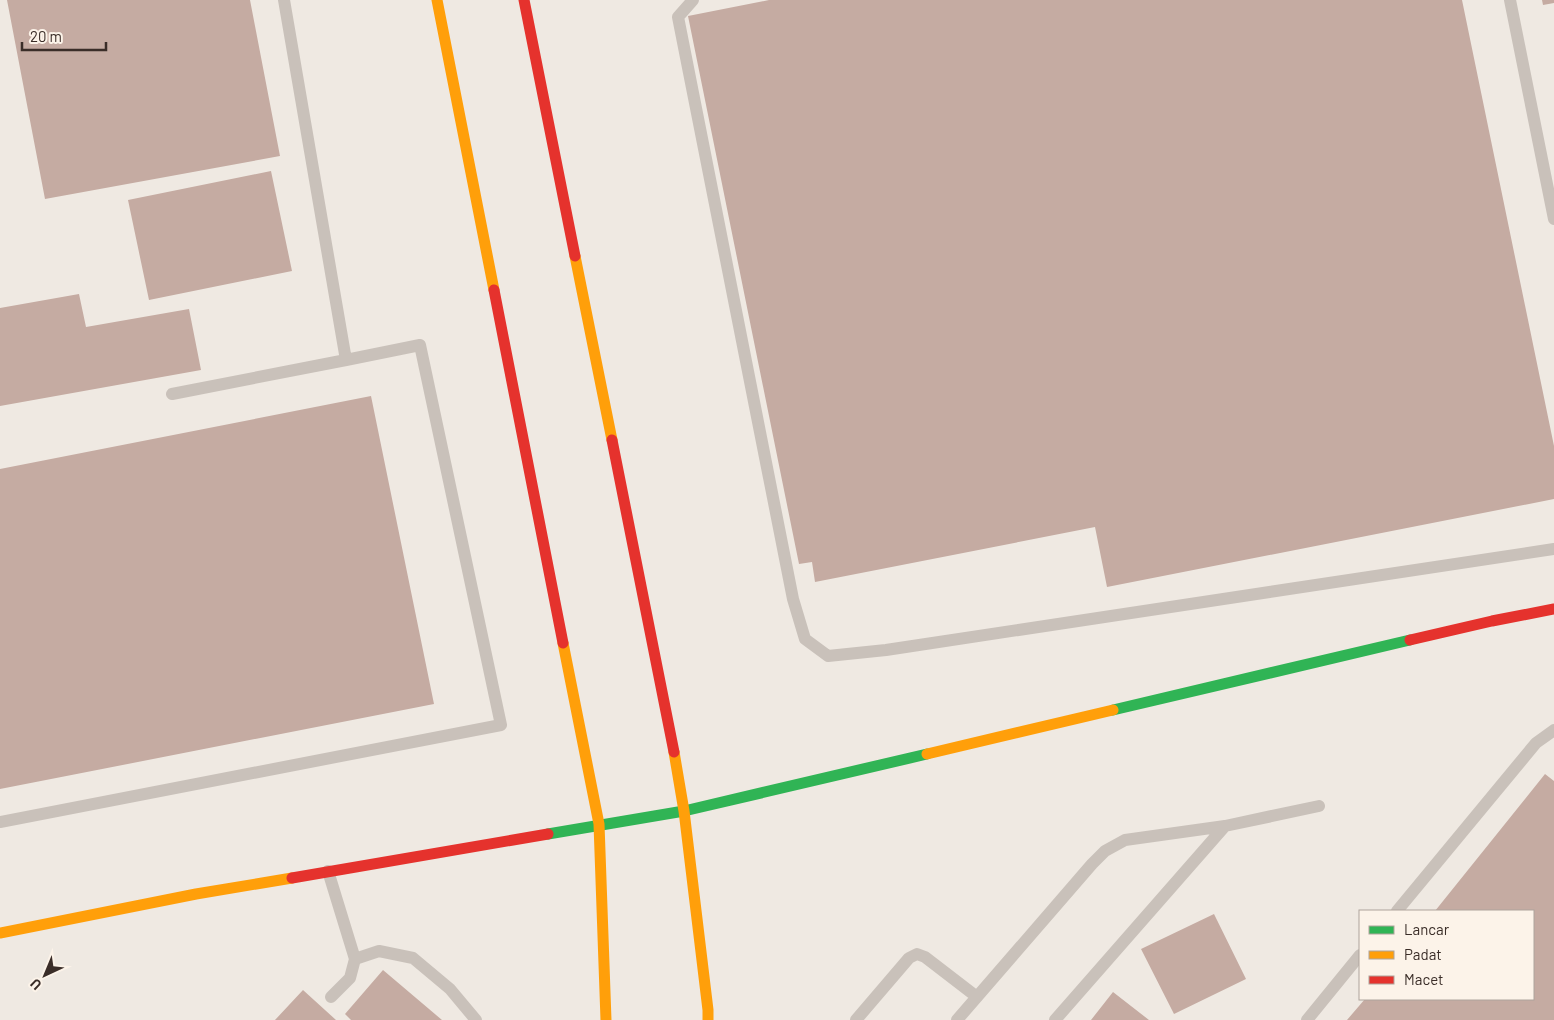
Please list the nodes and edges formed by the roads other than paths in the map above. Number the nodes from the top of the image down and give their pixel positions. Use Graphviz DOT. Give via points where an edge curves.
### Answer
graph roads {
  1 [pos="284,0"];
  2 [pos="436,0"];
  3 [pos="524,0"];
  4 [pos="693,0"];
  5 [pos="1510,0"];
  6 [pos="1554,219"];
  7 [pos="346,360"];
  8 [pos="172,394"];
  9 [pos="1554,549"];
  10 [pos="1554,609"];
  11 [pos="1554,730"];
  12 [pos="1319,806"];
  13 [pos="684,811"];
  14 [pos="0,822"];
  15 [pos="599,824"];
  16 [pos="1225,826"];
  17 [pos="328,871"];
  18 [pos="1398,910"];
  19 [pos="0,933"];
  20 [pos="1359,956"];
  21 [pos="355,959"];
  22 [pos="331,997"];
  23 [pos="977,998"];
  24 [pos="476,1020"];
  25 [pos="606,1020"];
  26 [pos="708,1020"];
  27 [pos="856,1020"];
  28 [pos="957,1020"];
  29 [pos="1055,1020"];
  30 [pos="1307,1020"];
  1 -- 7 [label="lane"];
  2 -- 15 [label="street"];
  3 -- 13 [label="street"];
  4 -- 9 [label="lane" via="678,17 793,598 805,640 828,656 886,650"];
  5 -- 6 [label="lane"];
  7 -- 8 [label="lane"];
  7 -- 14 [label="lane" via="420,344 501,725"];
  10 -- 13 [label="street"];
  11 -- 18 [label="lane" via="1536,743"];
  12 -- 16 [label="lane"];
  13 -- 15 [label="street"];
  13 -- 26 [label="street"];
  15 -- 17 [label="street"];
  15 -- 25 [label="street"];
  16 -- 23 [label="lane" via="1125,840 1105,851"];
  16 -- 29 [label="lane"];
  17 -- 19 [label="street"];
  17 -- 21 [label="lane"];
  20 -- 30 [label="lane"];
  21 -- 22 [label="lane" via="350,978"];
  21 -- 24 [label="lane" via="379,951 413,958 450,989"];
  23 -- 27 [label="lane" via="917,954"];
  23 -- 28 [label="lane"];
}
